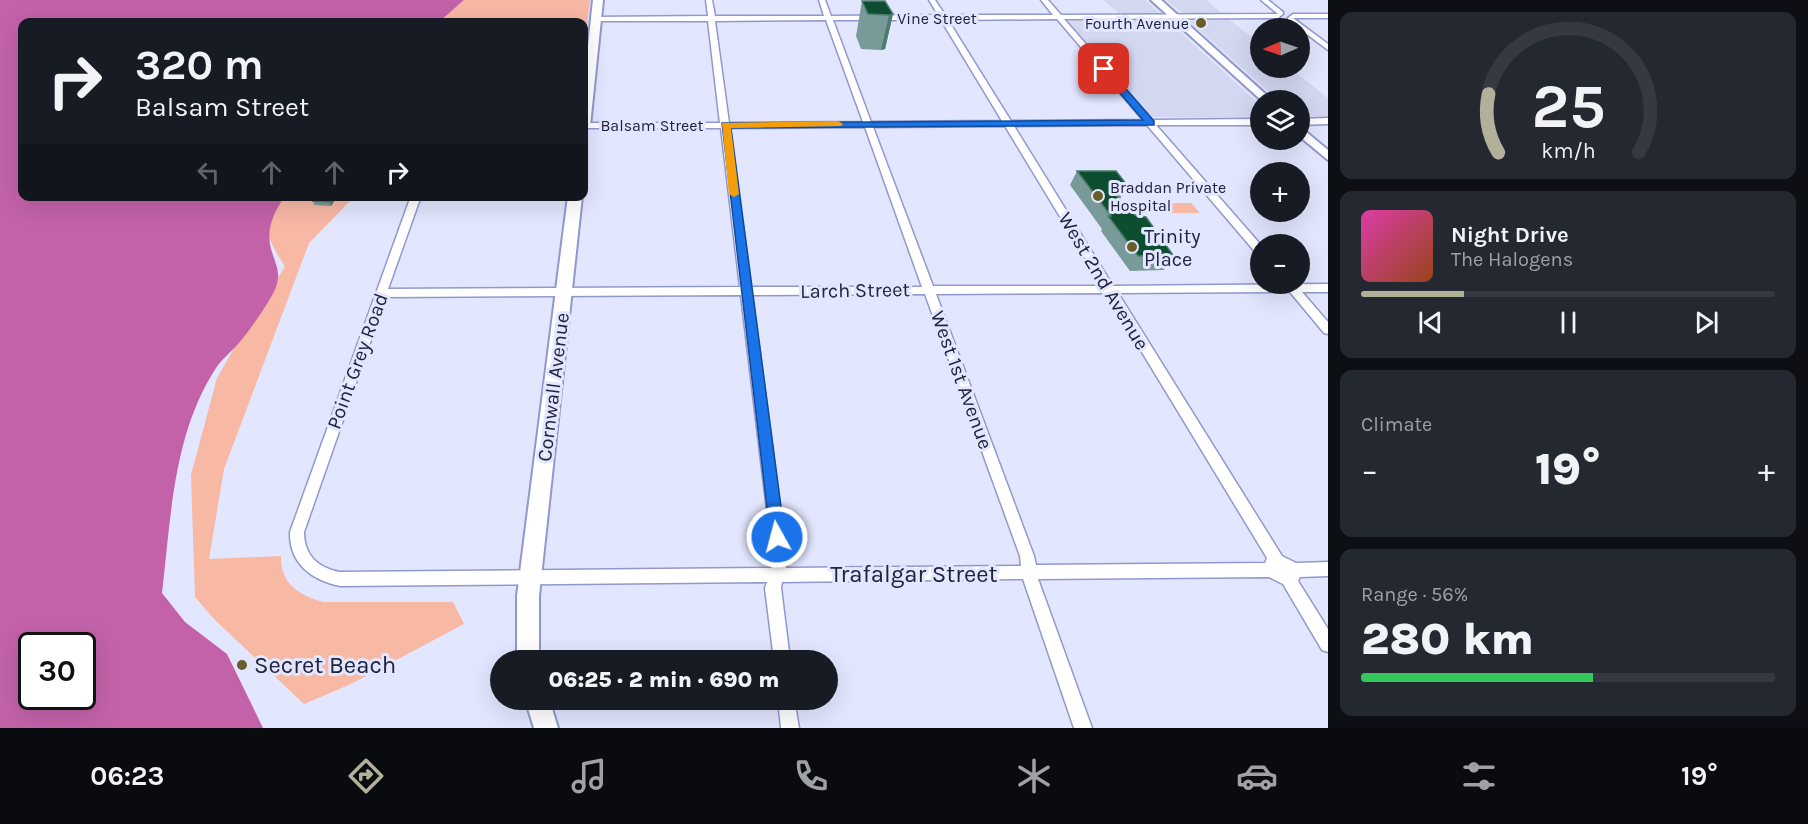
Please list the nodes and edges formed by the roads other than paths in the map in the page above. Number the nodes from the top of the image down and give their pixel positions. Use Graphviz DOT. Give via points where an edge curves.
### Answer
graph roads {
  1 [pos="598,0"];
  2 [pos="709,0"];
  3 [pos="822,0"];
  4 [pos="932,0"];
  5 [pos="1044,0"];
  6 [pos="1156,0"];
  7 [pos="1264,0"];
  8 [pos="1280,15"];
  9 [pos="1328,16"];
  10 [pos="1059,17"];
  11 [pos="1174,17"];
  12 [pos="829,18"];
  13 [pos="943,18"];
  14 [pos="1291,18"];
  15 [pos="595,19"];
  16 [pos="711,19"];
  17 [pos="1310,33"];
  18 [pos="1328,48"];
  19 [pos="588,87"];
  20 [pos="1256,90"];
  21 [pos="1250,122"];
  22 [pos="1310,122"];
  23 [pos="1328,122"];
  24 [pos="1009,123"];
  25 [pos="1150,123"];
  26 [pos="868,124"];
  27 [pos="725,125"];
  28 [pos="588,126"];
  29 [pos="1310,140"];
  30 [pos="1328,156"];
  31 [pos="414,201"];
  32 [pos="574,201"];
  33 [pos="1250,239"];
  34 [pos="1250,287"];
  35 [pos="1310,287"];
  36 [pos="1328,288"];
  37 [pos="1109,289"];
  38 [pos="929,290"];
  39 [pos="746,291"];
  40 [pos="564,292"];
  41 [pos="381,293"];
  42 [pos="1297,294"];
  43 [pos="1328,330"];
  44 [pos="1275,566"];
  45 [pos="1328,569"];
  46 [pos="777,574"];
  47 [pos="1030,574"];
  48 [pos="1290,574"];
  49 [pos="530,577"];
  50 [pos="340,579"];
  51 [pos="1328,644"];
  52 [pos="528,650"];
  53 [pos="781,650"];
  54 [pos="540,710"];
  55 [pos="788,710"];
  56 [pos="546,728"];
  57 [pos="790,728"];
  58 [pos="1083,728"];
  1 -- 15 [label="main road"];
  2 -- 16 [label="street"];
  3 -- 12 [label="street, West 1st Avenue"];
  4 -- 13 [label="street, West 2nd Avenue"];
  5 -- 10 [label="street"];
  6 -- 11 [label="main road"];
  7 -- 8 [label="street"];
  8 -- 11 [label="street, Vine Street"];
  8 -- 14 [label="street"];
  9 -- 14 [label="street"];
  10 -- 11 [label="street, Vine Street"];
  10 -- 13 [label="street, Vine Street"];
  10 -- 25 [label="street"];
  11 -- 20 [label="main road"];
  12 -- 13 [label="street, Vine Street"];
  12 -- 16 [label="street, Vine Street"];
  12 -- 26 [label="street, West 1st Avenue"];
  13 -- 24 [label="street, West 2nd Avenue"];
  15 -- 16 [label="street, Vine Street"];
  15 -- 19 [label="main road"];
  16 -- 27 [label="street"];
  17 -- 18 [label="street"];
  21 -- 25 [label="street, Balsam Street"];
  22 -- 23 [label="street"];
  24 -- 25 [label="street, Balsam Street"];
  24 -- 26 [label="street, Balsam Street"];
  24 -- 37 [label="street, West 2nd Avenue"];
  25 -- 33 [label="street"];
  26 -- 27 [label="street, Balsam Street"];
  26 -- 38 [label="street, West 1st Avenue"];
  27 -- 28 [label="street, Balsam Street"];
  27 -- 39 [label="street"];
  29 -- 30 [label="main road"];
  31 -- 41 [label="street, Point Grey Road"];
  32 -- 40 [label="main road, Cornwall Avenue"];
  34 -- 37 [label="street, Larch Street"];
  35 -- 36 [label="street, Larch Street"];
  37 -- 38 [label="street, Larch Street"];
  37 -- 44 [label="street, West 2nd Avenue"];
  38 -- 39 [label="street, Larch Street"];
  38 -- 47 [label="street, West 1st Avenue" via="1028,556"];
  39 -- 40 [label="street, Larch Street"];
  39 -- 46 [label="street" via="780,560"];
  40 -- 41 [label="street, Larch Street"];
  40 -- 49 [label="main road, Cornwall Avenue"];
  41 -- 50 [label="street, Point Grey Road" via="298,526 296,543 304,560 327,576"];
  42 -- 43 [label="street"];
  44 -- 47 [label="street, Trafalgar Street"];
  44 -- 48 [label="street"];
  45 -- 48 [label="street"];
  46 -- 47 [label="street, Trafalgar Street"];
  46 -- 49 [label="street, Trafalgar Street"];
  46 -- 53 [label="street" via="773,588"];
  47 -- 58 [label="street, West 1st Avenue"];
  48 -- 51 [label="street"];
  49 -- 50 [label="street, Trafalgar Street"];
  49 -- 52 [label="main road"];
  54 -- 56 [label="main road"];
  55 -- 57 [label="street"];
}
